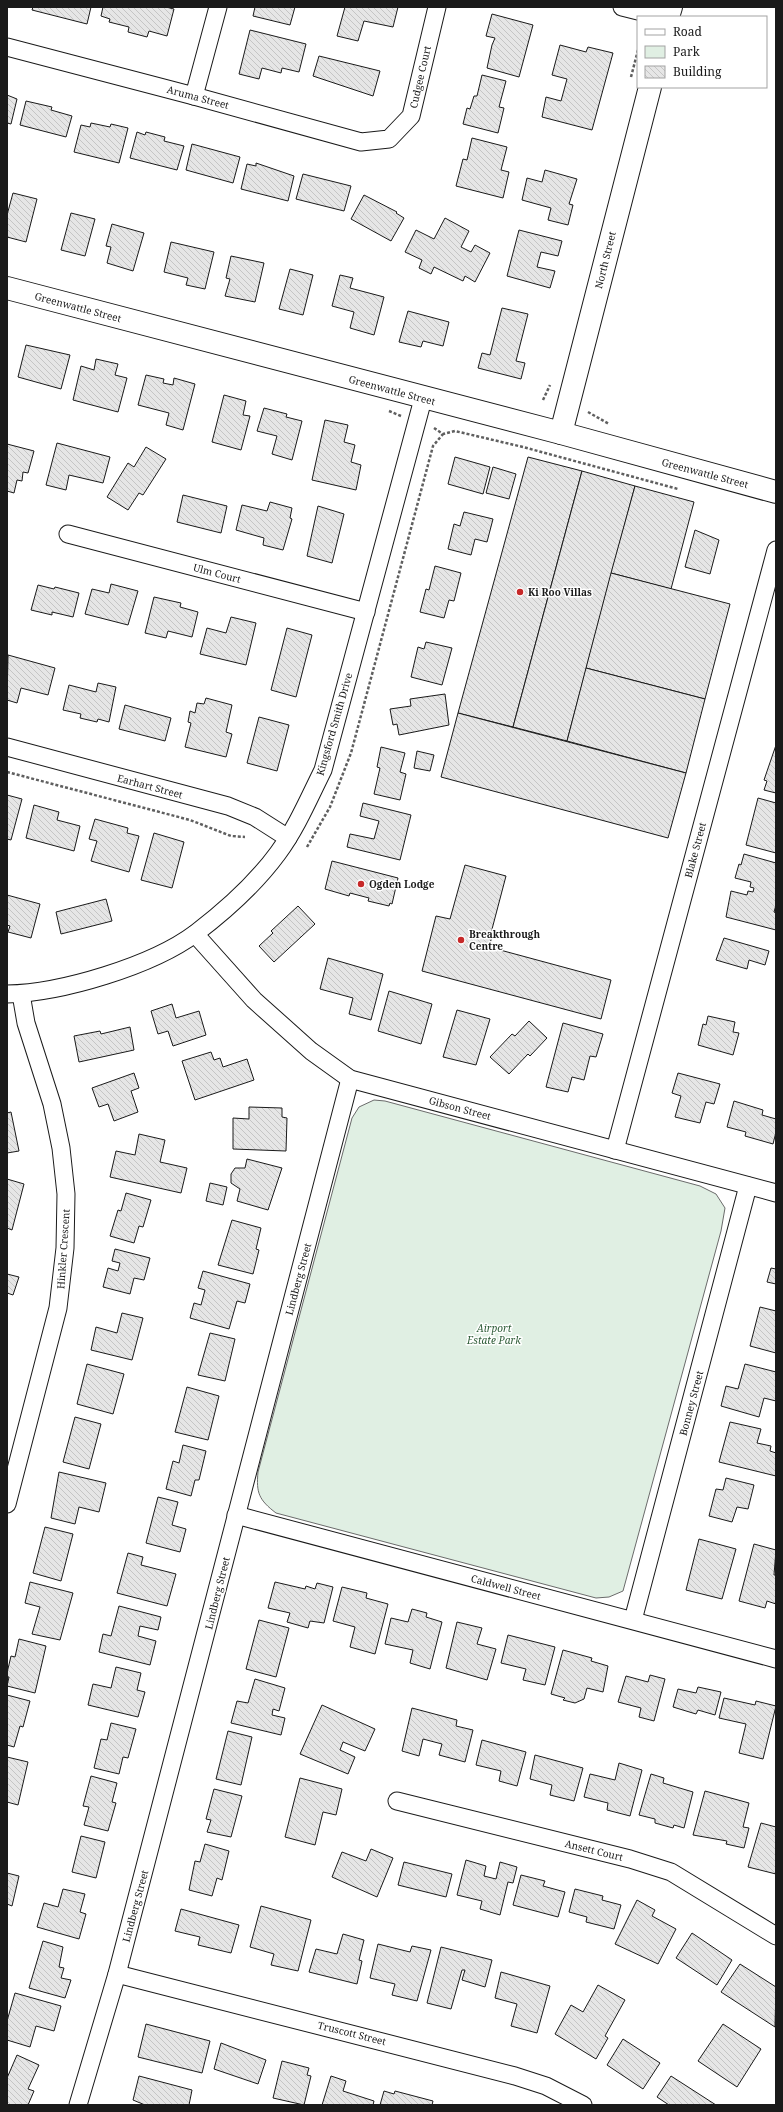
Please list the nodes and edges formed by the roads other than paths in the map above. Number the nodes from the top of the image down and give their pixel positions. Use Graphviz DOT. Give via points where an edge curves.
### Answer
graph roads {
  1 [pos="218,7"];
  2 [pos="437,7"];
  3 [pos="622,7"];
  4 [pos="658,16"];
  5 [pos="7,47"];
  6 [pos="650,88"];
  7 [pos="194,96"];
  8 [pos="389,139"];
  9 [pos="7,288"];
  10 [pos="423,398"];
  11 [pos="561,433"];
  12 [pos="776,492"];
  13 [pos="68,534"];
  14 [pos="776,550"];
  15 [pos="366,612"];
  16 [pos="7,747"];
  17 [pos="288,838"];
  18 [pos="195,934"];
  19 [pos="14,994"];
  20 [pos="350,1079"];
  21 [pos="615,1150"];
  22 [pos="748,1186"];
  23 [pos="776,1193"];
  24 [pos="7,1504"];
  25 [pos="236,1515"];
  26 [pos="633,1620"];
  27 [pos="776,1659"];
  28 [pos="397,1801"];
  29 [pos="776,1936"];
  30 [pos="117,1974"];
  31 [pos="78,2105"];
  32 [pos="583,2105"];
  1 -- 7 [label="street"];
  2 -- 8 [label="street, Cudgee Court" via="411,116"];
  3 -- 4 [label="street"];
  5 -- 7 [label="street, Aruma Street"];
  6 -- 11 [label="main road, North Street"];
  7 -- 8 [label="street, Aruma Street" via="361,142"];
  9 -- 10 [label="main road, Greenwattle Street"];
  10 -- 11 [label="main road, Greenwattle Street"];
  10 -- 15 [label="street, Kingsford Smith Drive"];
  11 -- 12 [label="main road, Greenwattle Street"];
  13 -- 15 [label="street, Ulm Court"];
  14 -- 21 [label="street, Blake Street"];
  15 -- 17 [label="street, Kingsford Smith Drive" via="323,770"];
  16 -- 17 [label="street, Earhart Street" via="228,806 254,817"];
  17 -- 18 [label="street, Kingsford Smith Drive" via="278,854 242,893"];
  18 -- 19 [label="street, Kingsford Smith Drive" via="152,958 115,972 71,986"];
  18 -- 20 [label="street, Gibson Street" via="254,1000 311,1051"];
  19 -- 24 [label="street, Hinkler Crescent" via="52,1104 61,1148 66,1194 65,1248 58,1308"];
  20 -- 21 [label="street, Gibson Street"];
  20 -- 25 [label="street, Lindberg Street"];
  21 -- 22 [label="street, Gibson Street"];
  22 -- 23 [label="street, Gibson Street"];
  22 -- 26 [label="street, Bonney Street"];
  25 -- 26 [label="street, Caldwell Street"];
  25 -- 30 [label="street, Lindberg Street"];
  26 -- 27 [label="street, Caldwell Street"];
  28 -- 29 [label="street, Ansett Court" via="630,1859 671,1872"];
  30 -- 31 [label="street, Lindberg Street"];
  30 -- 32 [label="street, Truscott Street" via="515,2076 546,2086"];
}
